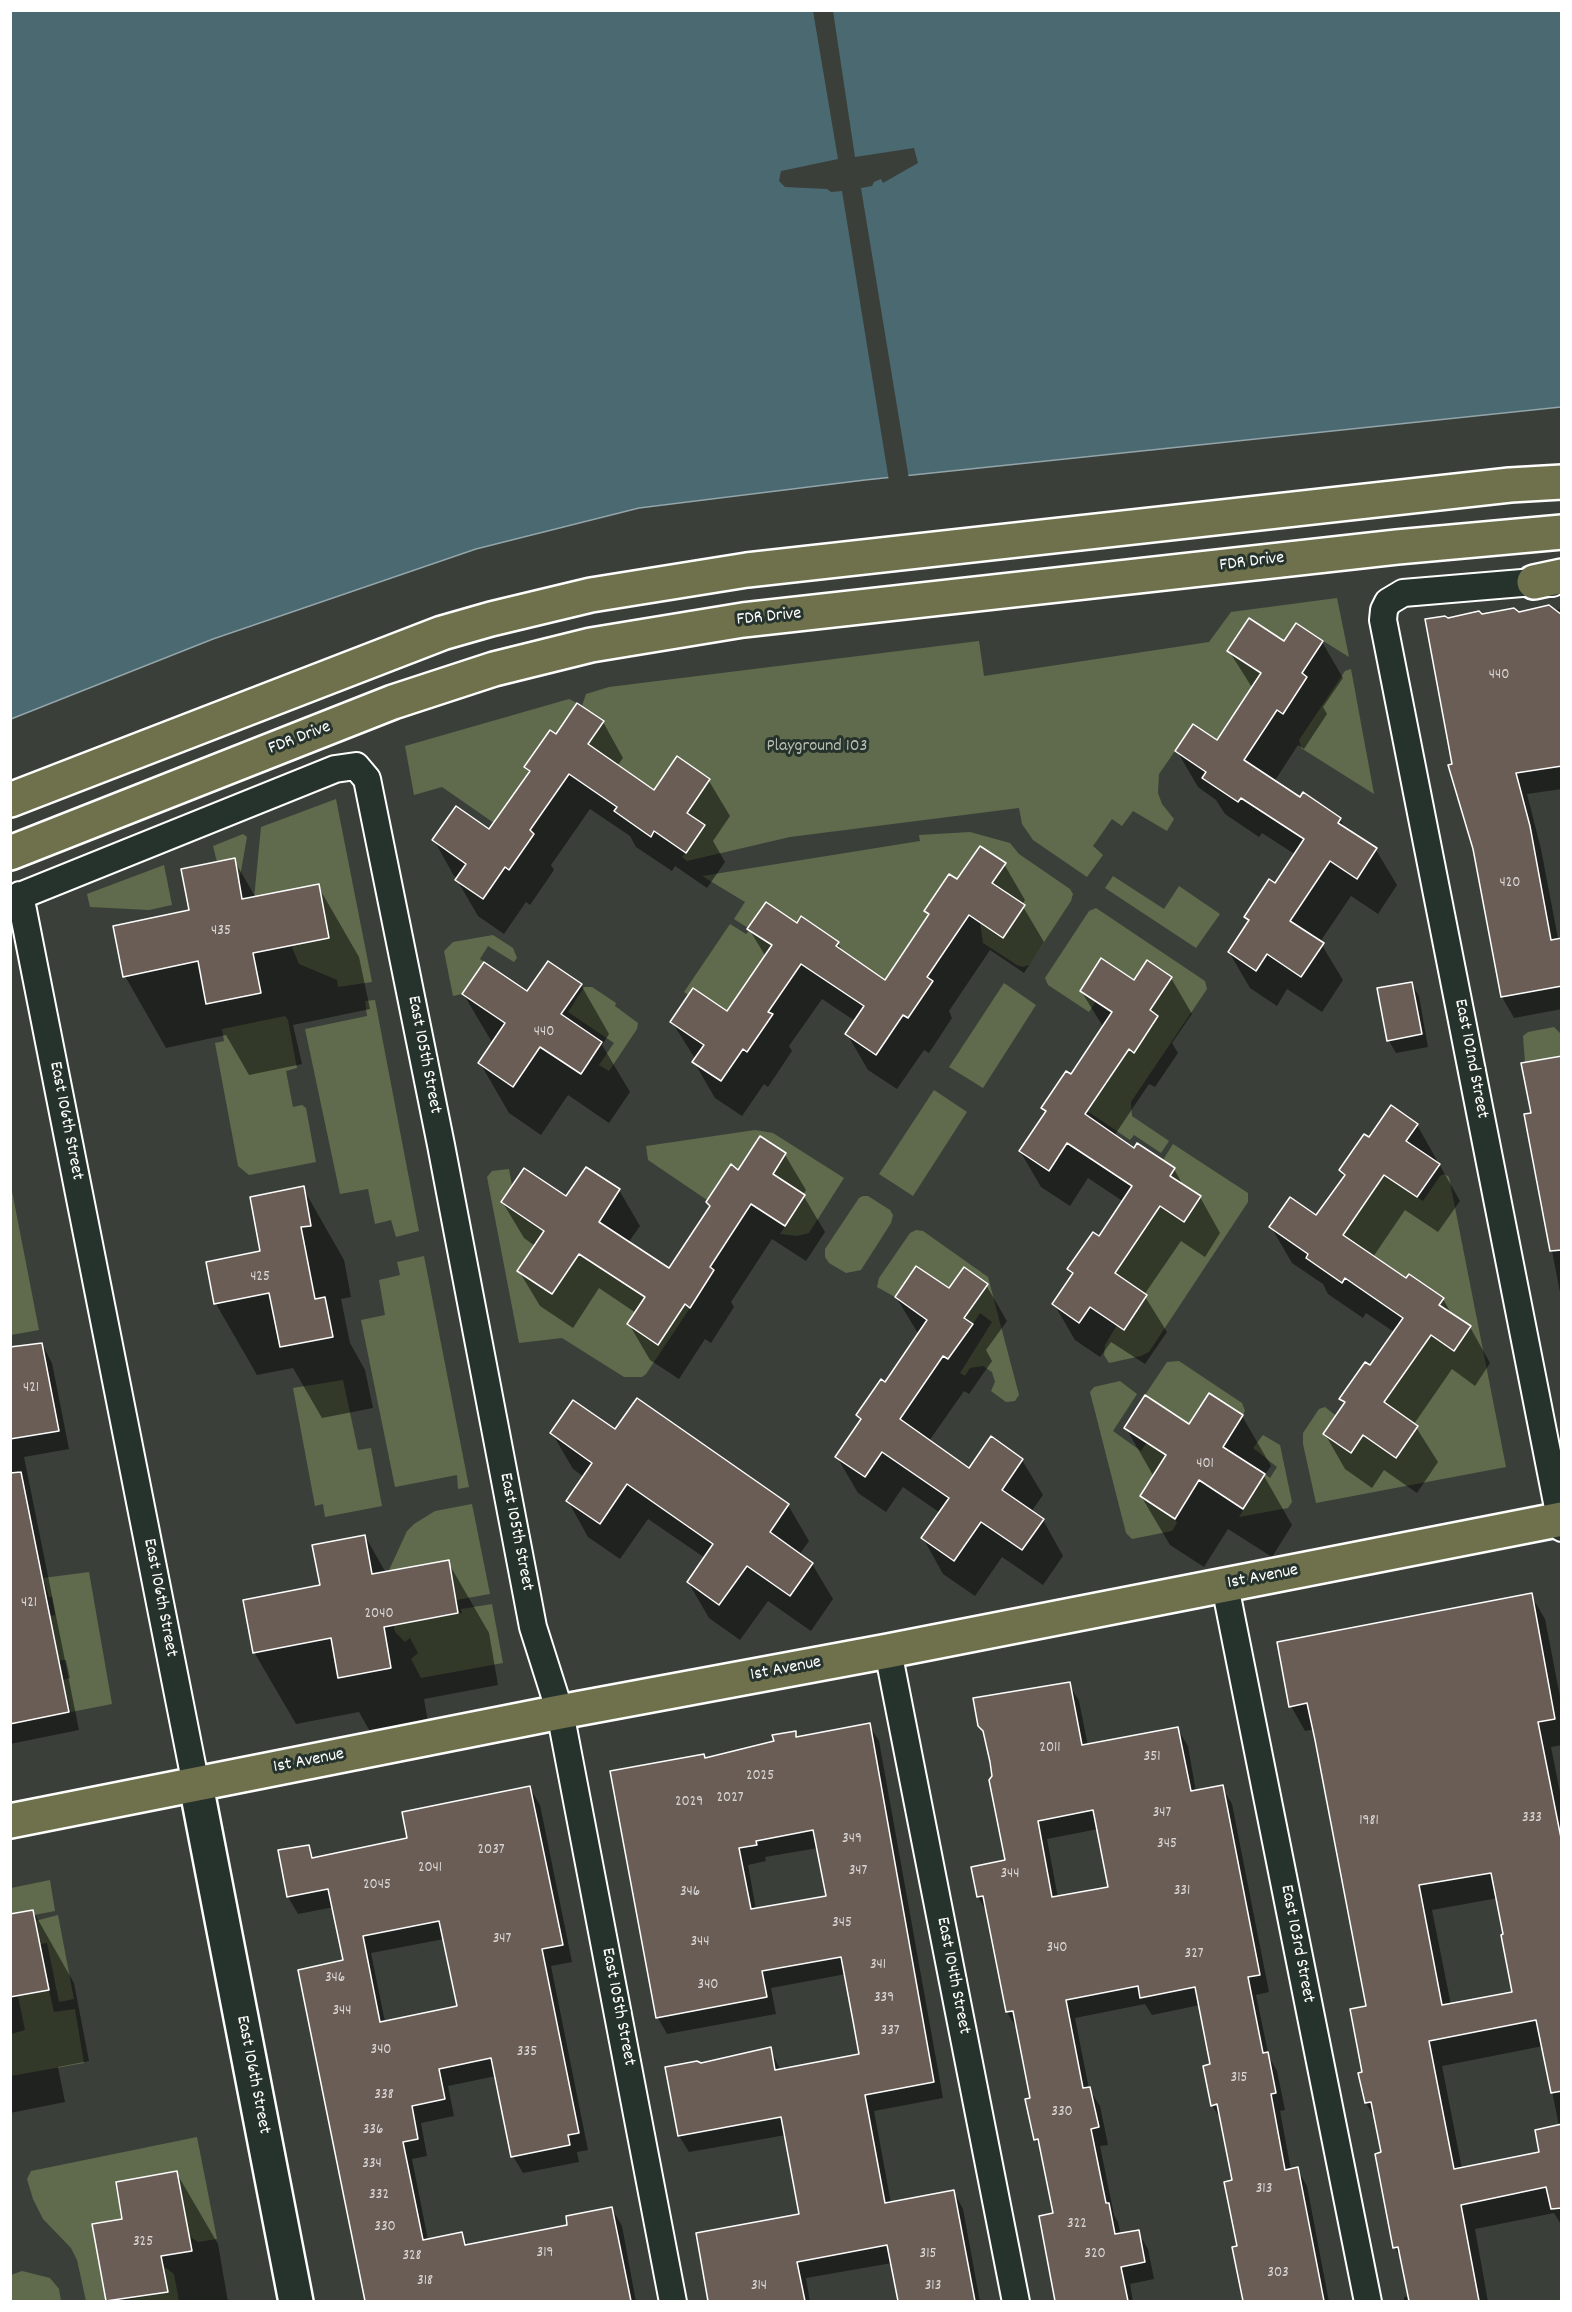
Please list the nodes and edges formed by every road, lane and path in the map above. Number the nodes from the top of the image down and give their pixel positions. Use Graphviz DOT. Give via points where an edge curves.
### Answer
graph roads {
  1 [pos="1562,482"];
  2 [pos="1562,532"];
  3 [pos="1552,580"];
  4 [pos="10,800"];
  5 [pos="10,853"];
  6 [pos="15,897"];
  7 [pos="1561,1522"];
  8 [pos="1225,1586"];
  9 [pos="888,1651"];
  10 [pos="560,1712"];
  11 [pos="196,1785"];
  12 [pos="10,1821"];
  13 [pos="296,2301"];
  14 [pos="673,2301"];
  15 [pos="1016,2301"];
  16 [pos="1368,2301"];
  1 -- 4 [label="main road" via="747,570 591,595 491,619 411,644"];
  2 -- 5 [label="main road, FDR Drive" via="743,620 591,645 494,669 393,702"];
  3 -- 7 [label="street, East 102nd Street" via="1415,591 1388,602 1383,620"];
  6 -- 10 [label="street, East 105th Street" via="335,770 356,766 361,770 370,790 533,1627"];
  6 -- 11 [label="street, East 106th Street"];
  7 -- 8 [label="main road, 1st Avenue"];
  8 -- 9 [label="main road, 1st Avenue"];
  8 -- 16 [label="street, East 103rd Street"];
  9 -- 10 [label="main road, 1st Avenue"];
  9 -- 15 [label="street, East 104th Street"];
  10 -- 11 [label="main road, 1st Avenue"];
  10 -- 14 [label="street, East 105th Street"];
  11 -- 12 [label="main road, 1st Avenue"];
  11 -- 13 [label="main road, East 106th Street"];
}
